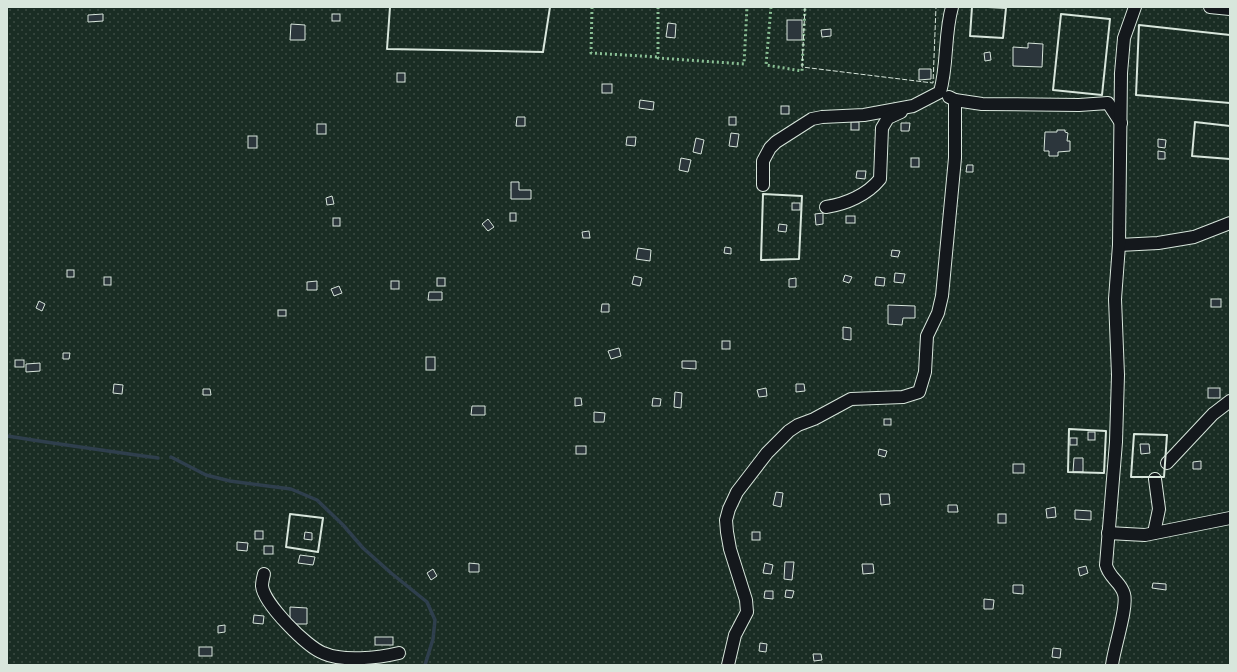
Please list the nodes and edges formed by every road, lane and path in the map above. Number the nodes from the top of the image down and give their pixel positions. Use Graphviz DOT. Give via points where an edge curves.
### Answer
graph roads {
  1 [pos="952,7"];
  2 [pos="1134,7"];
  3 [pos="1210,7"];
  4 [pos="1230,9"];
  5 [pos="940,92"];
  6 [pos="955,100"];
  7 [pos="913,106"];
  8 [pos="1121,124"];
  9 [pos="764,185"];
  10 [pos="826,208"];
  11 [pos="1230,223"];
  12 [pos="1120,245"];
  13 [pos="1230,401"];
  14 [pos="1167,463"];
  15 [pos="1155,479"];
  16 [pos="1230,518"];
  17 [pos="1108,533"];
  18 [pos="1154,533"];
  19 [pos="264,574"];
  20 [pos="399,653"];
  21 [pos="728,665"];
  22 [pos="1112,665"];
  1 -- 5 [label="street" via="945,75"];
  2 -- 8 [label="street" via="1124,38"];
  3 -- 4 [label="street"];
  5 -- 6 [label="street"];
  5 -- 7 [label="street"];
  6 -- 8 [label="street" via="982,104 1108,103"];
  6 -- 21 [label="street" via="955,158 942,296 938,313 927,336 923,385 919,392 903,397 851,400 798,425 767,453 737,492 729,509 727,526 730,549 746,600 747,612 735,635"];
  7 -- 9 [label="street" via="864,116 812,119 770,148 763,161"];
  7 -- 10 [label="street" via="888,118 882,128 880,179 875,185 861,195"];
  8 -- 12 [label="street"];
  11 -- 12 [label="street" via="1194,237 1158,243"];
  12 -- 17 [label="street" via="1115,299 1118,375 1116,442"];
  13 -- 14 [label="street" via="1213,414"];
  15 -- 18 [label="street" via="1159,509"];
  16 -- 18 [label="street"];
  17 -- 18 [label="street"];
  17 -- 22 [label="street" via="1108,572 1121,588 1125,599"];
  19 -- 20 [label="street" via="262,587 279,615 303,640 323,654 342,658 379,658"];
}
